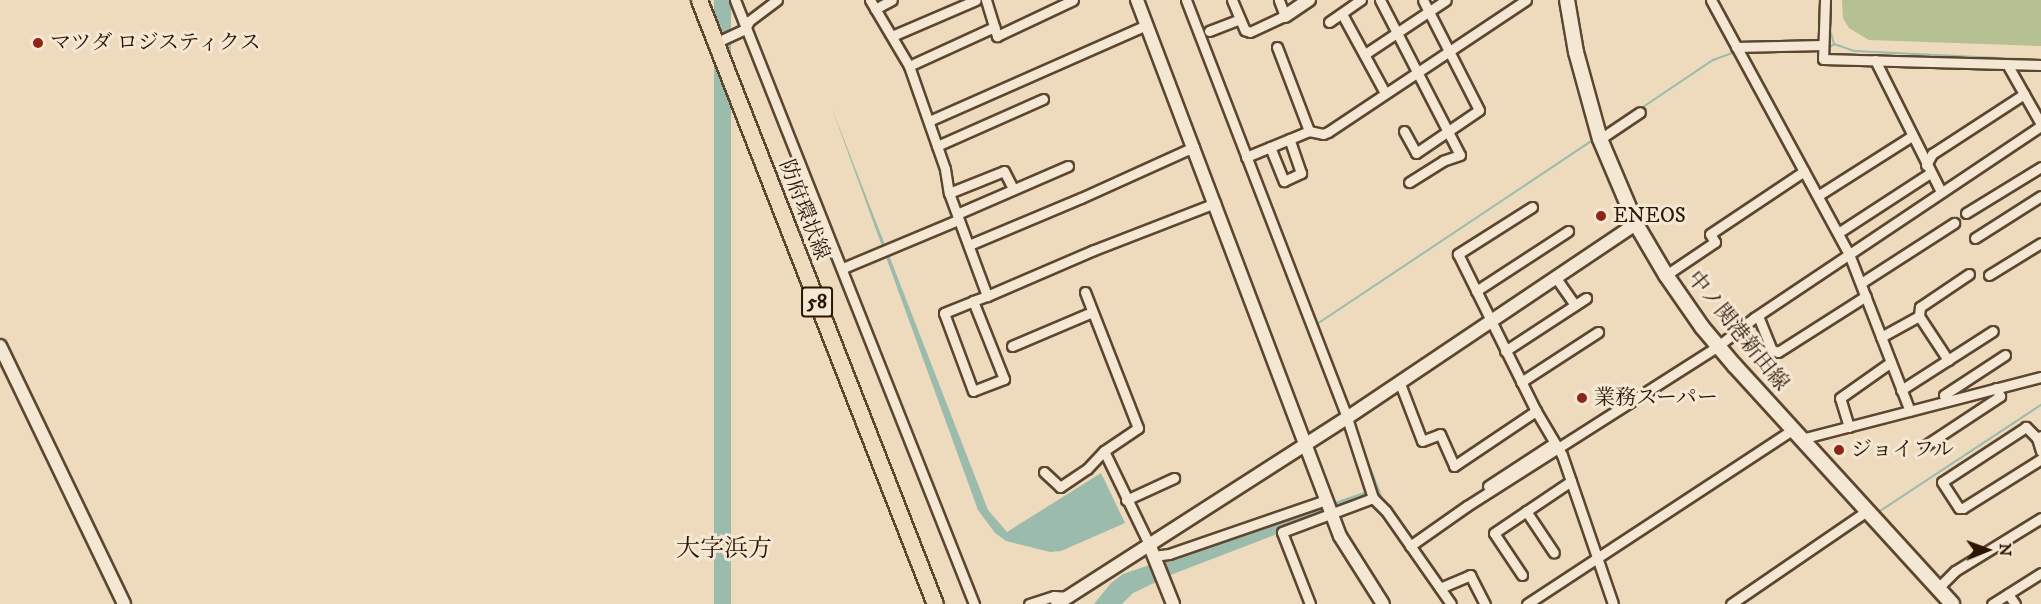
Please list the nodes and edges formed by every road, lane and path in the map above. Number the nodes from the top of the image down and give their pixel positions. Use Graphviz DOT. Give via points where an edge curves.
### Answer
graph roads {
  1 [pos="699,0"];
  2 [pos="735,0"];
  3 [pos="777,0"];
  4 [pos="892,0"];
  5 [pos="976,0"];
  6 [pos="986,0"];
  7 [pos="1073,0"];
  8 [pos="1137,0"];
  9 [pos="1186,0"];
  10 [pos="1232,0"];
  11 [pos="1279,0"];
  12 [pos="1310,0"];
  13 [pos="1361,0"];
  14 [pos="1380,0"];
  15 [pos="1423,0"];
  16 [pos="1446,0"];
  17 [pos="1526,0"];
  18 [pos="1567,0"];
  19 [pos="1711,0"];
  20 [pos="1825,0"];
  21 [pos="872,4"];
  22 [pos="1429,11"];
  23 [pos="1342,14"];
  24 [pos="1285,16"];
  25 [pos="1240,20"];
  26 [pos="1329,22"];
  27 [pos="1147,25"];
  28 [pos="994,27"];
  29 [pos="745,29"];
  30 [pos="1209,31"];
  31 [pos="1396,33"];
  32 [pos="892,36"];
  33 [pos="718,41"];
  34 [pos="1823,45"];
  35 [pos="1277,47"];
  36 [pos="1736,47"];
  37 [pos="1449,50"];
  38 [pos="1365,54"];
  39 [pos="1875,60"];
  40 [pos="2007,64"];
  41 [pos="2041,65"];
  42 [pos="909,66"];
  43 [pos="1416,72"];
  44 [pos="1385,93"];
  45 [pos="2024,94"];
  46 [pos="1043,99"];
  47 [pos="1640,112"];
  48 [pos="929,121"];
  49 [pos="2041,125"];
  50 [pos="1447,130"];
  51 [pos="1308,131"];
  52 [pos="1404,131"];
  53 [pos="1912,136"];
  54 [pos="1289,139"];
  55 [pos="1600,139"];
  56 [pos="937,146"];
  57 [pos="1194,147"];
  58 [pos="1270,147"];
  59 [pos="1246,158"];
  60 [pos="1068,166"];
  61 [pos="2041,167"];
  62 [pos="1928,169"];
  63 [pos="1804,171"];
  64 [pos="1409,182"];
  65 [pos="1013,189"];
  66 [pos="1941,192"];
  67 [pos="949,193"];
  68 [pos="1819,195"];
  69 [pos="2041,196"];
  70 [pos="1215,203"];
  71 [pos="1532,207"];
  72 [pos="1966,213"];
  73 [pos="957,217"];
  74 [pos="1954,223"];
  75 [pos="1636,224"];
  76 [pos="1568,231"];
  77 [pos="1839,233"];
  78 [pos="1975,238"];
  79 [pos="2041,243"];
  80 [pos="969,245"];
  81 [pos="1849,254"];
  82 [pos="843,268"];
  83 [pos="1969,274"];
  84 [pos="1666,275"];
  85 [pos="1989,275"];
  86 [pos="1556,278"];
  87 [pos="1861,282"];
  88 [pos="1476,291"];
  89 [pos="1085,292"];
  90 [pos="987,296"];
  91 [pos="1866,297"];
  92 [pos="1586,298"];
  93 [pos="974,301"];
  94 [pos="1575,306"];
  95 [pos="1092,312"];
  96 [pos="1758,316"];
  97 [pos="1919,316"];
  98 [pos="1491,322"];
  99 [pos="1993,331"];
  100 [pos="1598,332"];
  101 [pos="1881,337"];
  102 [pos="0,346"];
  103 [pos="1012,346"];
  104 [pos="1718,346"];
  105 [pos="1505,351"];
  106 [pos="2005,355"];
  107 [pos="1948,360"];
  108 [pos="1890,362"];
  109 [pos="2041,377"];
  110 [pos="1399,381"];
  111 [pos="1521,382"];
  112 [pos="1996,388"];
  113 [pos="1901,390"];
  114 [pos="1946,401"];
  115 [pos="1536,411"];
  116 [pos="1910,411"];
  117 [pos="1347,418"];
  118 [pos="1850,427"];
  119 [pos="1797,434"];
  120 [pos="2039,437"];
  121 [pos="1305,444"];
  122 [pos="1926,445"];
  123 [pos="1556,447"];
  124 [pos="1104,451"];
  125 [pos="2041,451"];
  126 [pos="2041,459"];
  127 [pos="1044,472"];
  128 [pos="1174,478"];
  129 [pos="1571,481"];
  130 [pos="1373,498"];
  131 [pos="1126,500"];
  132 [pos="1467,500"];
  133 [pos="1328,505"];
  134 [pos="1526,511"];
  135 [pos="1867,511"];
  136 [pos="2041,518"];
  137 [pos="1410,546"];
  138 [pos="1554,553"];
  139 [pos="1152,554"];
  140 [pos="1599,557"];
  141 [pos="1522,575"];
  142 [pos="2040,576"];
  143 [pos="1440,588"];
  144 [pos="1938,588"];
  145 [pos="2008,594"];
  146 [pos="1069,597"];
  147 [pos="124,604"];
  148 [pos="935,604"];
  149 [pos="974,604"];
  150 [pos="1029,604"];
  151 [pos="1057,604"];
  152 [pos="1173,604"];
  153 [pos="1310,604"];
  154 [pos="1383,604"];
  155 [pos="1451,604"];
  156 [pos="1485,604"];
  157 [pos="1527,604"];
  158 [pos="1613,604"];
  159 [pos="1731,604"];
  160 [pos="1952,604"];
  161 [pos="1992,604"];
  162 [pos="2015,604"];
  1 -- 33 [label="main road, 防府環状線 / 58"];
  2 -- 29 [label="street"];
  3 -- 29 [label="street" via="749,21"];
  4 -- 21 [label="street"];
  5 -- 32 [label="street"];
  6 -- 28 [label="street"];
  7 -- 28 [label="street" via="997,36"];
  8 -- 27 [label="street"];
  9 -- 59 [label="street"];
  10 -- 25 [label="street"];
  11 -- 24 [label="street"];
  12 -- 24 [label="street"];
  13 -- 23 [label="street"];
  14 -- 31 [label="street"];
  15 -- 22 [label="street"];
  16 -- 22 [label="street"];
  17 -- 37 [label="street"];
  18 -- 55 [label="main road, 中ノ関港新田線" via="1575,51"];
  19 -- 36 [label="street"];
  20 -- 34 [label="street"];
  21 -- 32 [label="street"];
  22 -- 31 [label="street"];
  22 -- 37 [label="street"];
  23 -- 26 [label="street"];
  23 -- 38 [label="street"];
  24 -- 25 [label="street" via="1250,32"];
  25 -- 30 [label="street"];
  27 -- 48 [label="street"];
  27 -- 57 [label="street"];
  28 -- 42 [label="street"];
  29 -- 33 [label="street"];
  29 -- 82 [label="street"];
  31 -- 38 [label="street"];
  31 -- 43 [label="street"];
  32 -- 42 [label="street"];
  33 -- 148 [label="main road, 防府環状線 / 58"];
  34 -- 36 [label="street"];
  34 -- 39 [label="street" via="1823,59"];
  35 -- 51 [label="street"];
  36 -- 63 [label="street"];
  37 -- 43 [label="street"];
  37 -- 50 [label="street" via="1479,110"];
  38 -- 44 [label="street"];
  39 -- 40 [label="street"];
  39 -- 53 [label="street"];
  40 -- 41 [label="street"];
  40 -- 45 [label="street"];
  42 -- 48 [label="street"];
  43 -- 44 [label="street"];
  43 -- 50 [label="street"];
  44 -- 51 [label="street" via="1328,132"];
  45 -- 49 [label="street"];
  45 -- 62 [label="street" via="1932,154"];
  46 -- 56 [label="street"];
  47 -- 55 [label="street"];
  48 -- 56 [label="street"];
  49 -- 66 [label="street"];
  50 -- 52 [label="street" via="1416,153"];
  50 -- 64 [label="street" via="1460,155"];
  51 -- 54 [label="street"];
  53 -- 62 [label="street"];
  53 -- 68 [label="street"];
  54 -- 58 [label="street"];
  54 -- 58 [label="street" via="1301,173 1284,181"];
  55 -- 75 [label="main road, 中ノ関港新田線"];
  56 -- 67 [label="street"];
  57 -- 70 [label="street"];
  57 -- 80 [label="street"];
  58 -- 59 [label="street"];
  59 -- 117 [label="street"];
  60 -- 65 [label="street"];
  61 -- 72 [label="street"];
  62 -- 66 [label="street"];
  62 -- 77 [label="street"];
  63 -- 68 [label="street"];
  63 -- 84 [label="street" via="1710,234 1715,242"];
  65 -- 67 [label="street" via="1004,171"];
  65 -- 73 [label="street"];
  66 -- 81 [label="street"];
  67 -- 73 [label="street"];
  68 -- 77 [label="street"];
  69 -- 78 [label="street"];
  70 -- 90 [label="street"];
  70 -- 121 [label="street"];
  71 -- 88 [label="street" via="1458,254"];
  73 -- 80 [label="street"];
  73 -- 82 [label="street"];
  74 -- 87 [label="street"];
  75 -- 84 [label="main road, 中ノ関港新田線"];
  75 -- 86 [label="street"];
  76 -- 88 [label="street"];
  77 -- 81 [label="street"];
  79 -- 85 [label="street"];
  80 -- 90 [label="street"];
  81 -- 87 [label="street"];
  81 -- 96 [label="street"];
  82 -- 149 [label="street"];
  83 -- 97 [label="street" via="1920,307"];
  84 -- 104 [label="main road, 中ノ関港新田線"];
  86 -- 94 [label="street"];
  86 -- 98 [label="street"];
  87 -- 91 [label="street"];
  88 -- 98 [label="street"];
  89 -- 95 [label="street"];
  90 -- 93 [label="street"];
  91 -- 96 [label="street" via="1778,352 1772,350"];
  91 -- 101 [label="street"];
  92 -- 94 [label="street"];
  93 -- 93 [label="street" via="944,313 973,391 1004,379"];
  94 -- 105 [label="street"];
  95 -- 103 [label="street"];
  95 -- 124 [label="street" via="1138,428"];
  96 -- 104 [label="street"];
  97 -- 101 [label="street"];
  97 -- 107 [label="street"];
  98 -- 105 [label="street"];
  98 -- 110 [label="street"];
  99 -- 107 [label="street"];
  100 -- 111 [label="street"];
  101 -- 108 [label="street"];
  102 -- 147 [label="street"];
  104 -- 119 [label="main road, 中ノ関港新田線"];
  104 -- 123 [label="street"];
  105 -- 111 [label="street"];
  106 -- 114 [label="street" via="1944,395"];
  107 -- 113 [label="street"];
  108 -- 113 [label="street"];
  108 -- 118 [label="street" via="1840,398"];
  109 -- 112 [label="street"];
  110 -- 115 [label="street" via="1422,441 1440,434 1454,466"];
  110 -- 117 [label="street"];
  111 -- 115 [label="street"];
  112 -- 114 [label="street"];
  112 -- 122 [label="street" via="2000,396"];
  113 -- 116 [label="street"];
  114 -- 116 [label="street"];
  115 -- 123 [label="street"];
  116 -- 118 [label="street"];
  117 -- 121 [label="street"];
  117 -- 130 [label="street"];
  118 -- 119 [label="street"];
  119 -- 135 [label="main road, 中ノ関港新田線"];
  119 -- 140 [label="street"];
  120 -- 125 [label="street"];
  120 -- 126 [label="street" via="2026,427 1942,482 1959,508 1963,508"];
  121 -- 133 [label="street"];
  121 -- 139 [label="street"];
  123 -- 129 [label="street"];
  123 -- 132 [label="street"];
  123 -- 137 [label="street"];
  124 -- 127 [label="street" via="1087,469 1060,487"];
  124 -- 131 [label="street"];
  128 -- 131 [label="street"];
  129 -- 134 [label="street"];
  129 -- 140 [label="street"];
  130 -- 133 [label="street"];
  130 -- 137 [label="street"];
  131 -- 139 [label="street"];
  133 -- 139 [label="street" via="1169,554"];
  133 -- 153 [label="street" via="1282,532"];
  133 -- 154 [label="street" via="1340,536"];
  134 -- 138 [label="street"];
  134 -- 141 [label="street" via="1494,533"];
  135 -- 144 [label="main road, 中ノ関港新田線"];
  135 -- 159 [label="street"];
  136 -- 144 [label="street" via="1955,571"];
  137 -- 143 [label="street"];
  139 -- 146 [label="street"];
  139 -- 152 [label="street"];
  140 -- 157 [label="street"];
  140 -- 158 [label="street"];
  142 -- 145 [label="street"];
  143 -- 155 [label="street"];
  143 -- 156 [label="street" via="1470,575"];
  144 -- 160 [label="main road, 中ノ関港新田線"];
  145 -- 161 [label="street"];
  145 -- 162 [label="street"];
  146 -- 150 [label="street" via="1054,596"];
  146 -- 151 [label="street"];
}
